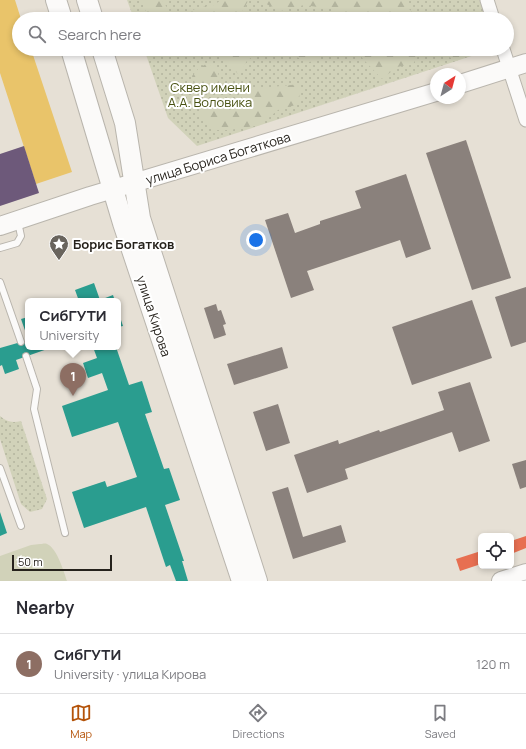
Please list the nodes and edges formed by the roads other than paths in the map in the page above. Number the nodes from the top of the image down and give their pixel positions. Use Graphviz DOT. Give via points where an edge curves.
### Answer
graph roads {
  1 [pos="56,0"];
  2 [pos="87,0"];
  3 [pos="487,0"];
  4 [pos="60,12"];
  5 [pos="91,12"];
  6 [pos="491,12"];
  7 [pos="73,56"];
  8 [pos="104,56"];
  9 [pos="505,56"];
  10 [pos="526,64"];
  11 [pos="509,70"];
  12 [pos="466,82"];
  13 [pos="430,94"];
  14 [pos="526,120"];
  15 [pos="134,183"];
  16 [pos="113,190"];
  17 [pos="17,220"];
  18 [pos="0,226"];
  19 [pos="0,248"];
  20 [pos="0,282"];
  21 [pos="21,342"];
  22 [pos="26,356"];
  23 [pos="0,468"];
  24 [pos="21,526"];
  25 [pos="65,533"];
  26 [pos="526,573"];
  27 [pos="242,581"];
  28 [pos="257,581"];
  29 [pos="501,581"];
  1 -- 4 [label="main road"];
  2 -- 5 [label="main road"];
  3 -- 6 [label="street"];
  7 -- 16 [label="main road, улица Кирова"];
  8 -- 15 [label="main road, улица Кирова" via="125,123"];
  9 -- 11 [label="street"];
  10 -- 11 [label="main road"];
  11 -- 12 [label="main road"];
  11 -- 14 [label="street"];
  13 -- 15 [label="main road, улица Бориса Богаткова"];
  15 -- 16 [label="main road, улица Бориса Богаткова"];
  15 -- 28 [label="main road, улица Кирова" via="140,218"];
  16 -- 17 [label="main road, улица Бориса Богаткова"];
  16 -- 27 [label="main road, улица Кирова"];
  17 -- 18 [label="main road, улица Бориса Богаткова"];
  17 -- 19 [label="lane" via="21,236 17,243"];
  20 -- 21 [label="lane"];
  22 -- 25 [label="lane" via="37,389 34,409"];
  23 -- 24 [label="lane"];
  26 -- 29 [label="main road"];
}
